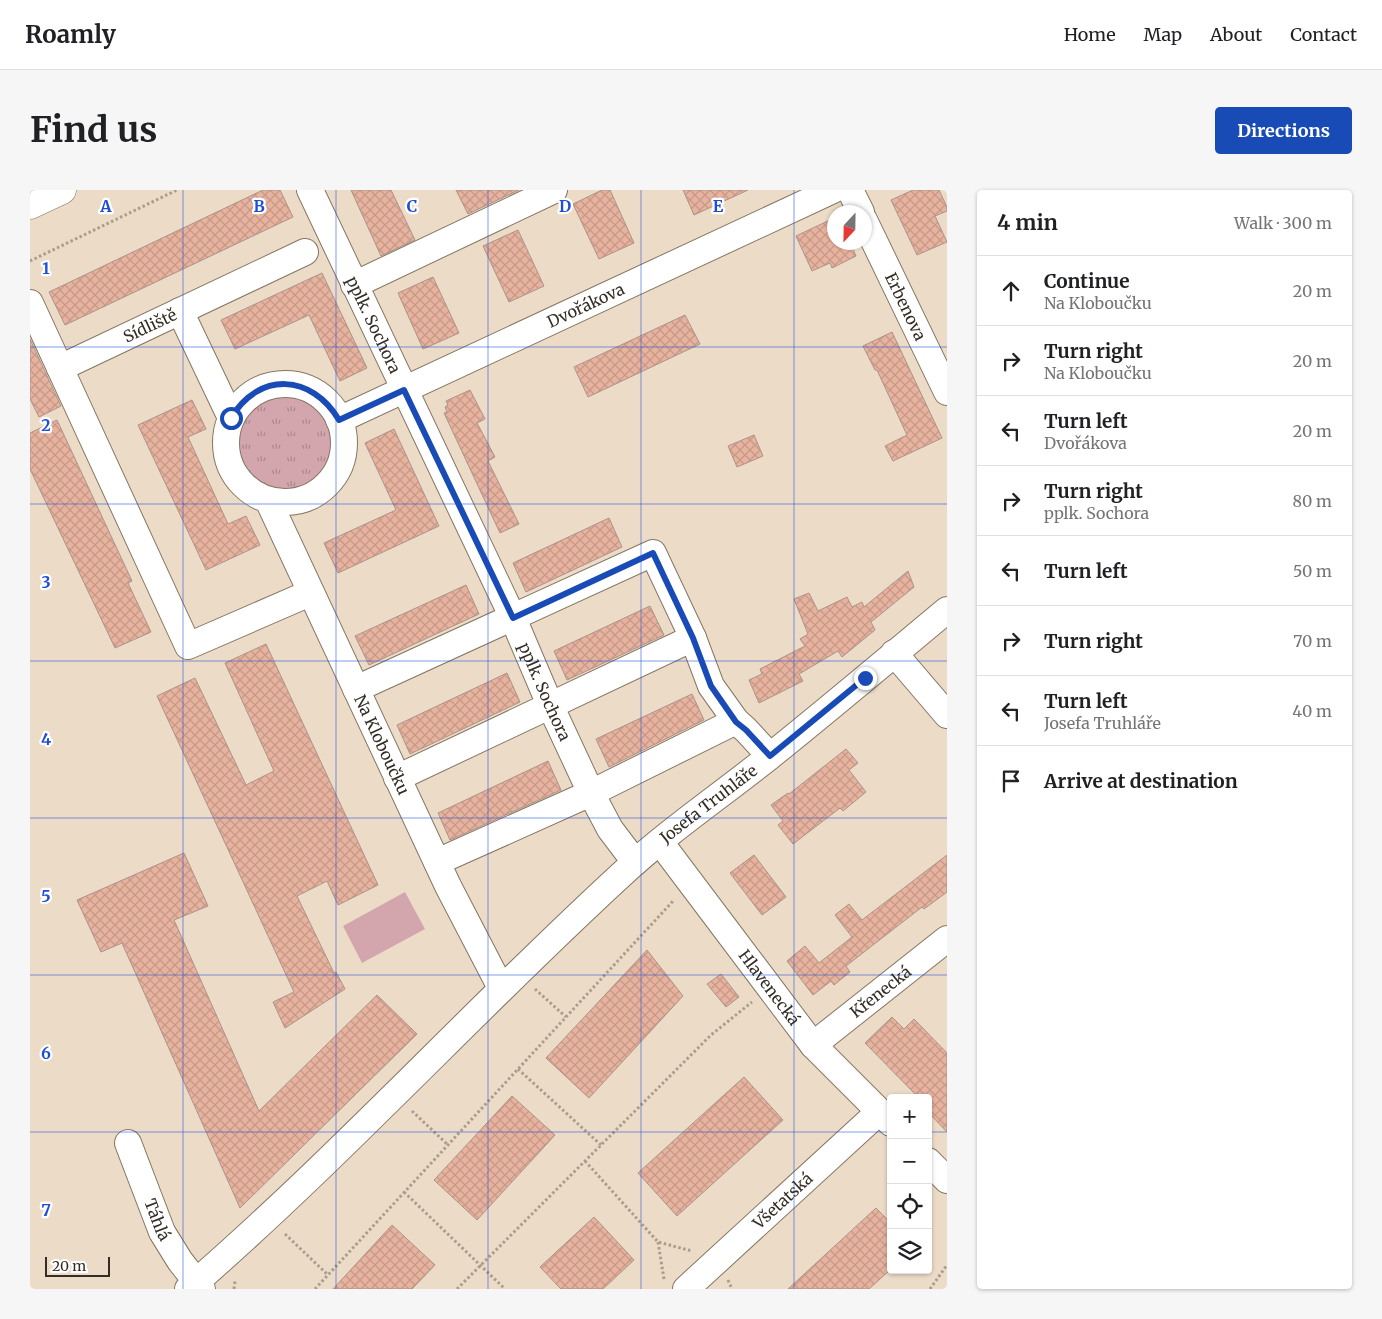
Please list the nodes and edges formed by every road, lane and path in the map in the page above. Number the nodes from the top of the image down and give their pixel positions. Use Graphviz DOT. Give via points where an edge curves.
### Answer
graph roads {
  1 [pos="62,190"];
  2 [pos="176,190"];
  3 [pos="310,190"];
  4 [pos="554,190"];
  5 [pos="833,190"];
  6 [pos="850,190"];
  7 [pos="30,205"];
  8 [pos="858,205"];
  9 [pos="872,237"];
  10 [pos="305,252"];
  11 [pos="30,261"];
  12 [pos="354,285"];
  13 [pos="30,303"];
  14 [pos="180,311"];
  15 [pos="60,368"];
  16 [pos="404,390"];
  17 [pos="947,392"];
  18 [pos="231,418"];
  19 [pos="339,420"];
  20 [pos="268,500"];
  21 [pos="310,593"];
  22 [pos="947,610"];
  23 [pos="513,618"];
  24 [pos="693,638"];
  25 [pos="894,653"];
  26 [pos="356,690"];
  27 [pos="550,705"];
  28 [pos="947,715"];
  29 [pos="736,722"];
  30 [pos="770,756"];
  31 [pos="397,778"];
  32 [pos="590,793"];
  33 [pos="660,842"];
  34 [pos="437,862"];
  35 [pos="635,862"];
  36 [pos="680,893"];
  37 [pos="947,938"];
  38 [pos="529,983"];
  39 [pos="501,988"];
  40 [pos="758,997"];
  41 [pos="566,1017"];
  42 [pos="813,1045"];
  43 [pos="518,1069"];
  44 [pos="407,1105"];
  45 [pos="885,1118"];
  46 [pos="128,1143"];
  47 [pos="448,1144"];
  48 [pos="601,1145"];
  49 [pos="584,1162"];
  50 [pos="932,1165"];
  51 [pos="947,1180"];
  52 [pos="404,1192"];
  53 [pos="280,1230"];
  54 [pos="658,1242"];
  55 [pos="715,1262"];
  56 [pos="481,1265"];
  57 [pos="947,1265"];
  58 [pos="328,1275"];
  59 [pos="237,1276"];
  60 [pos="675,1284"];
  61 [pos="195,1287"];
  62 [pos="234,1289"];
  63 [pos="315,1289"];
  64 [pos="457,1289"];
  65 [pos="505,1289"];
  66 [pos="732,1289"];
  67 [pos="930,1289"];
  1 -- 7 [label="main road"];
  2 -- 11 [label="path"];
  3 -- 12 [label="street, pplk. Sochora"];
  4 -- 12 [label="street"];
  5 -- 16 [label="street, Dvořákova"];
  6 -- 8 [label="street"];
  9 -- 17 [label="street, Erbenova"];
  10 -- 14 [label="street, Sídliště"];
  12 -- 16 [label="street, pplk. Sochora"];
  13 -- 15 [label="street"];
  14 -- 15 [label="street, Sídliště"];
  14 -- 18 [label="street"];
  15 -- 21 [label="street" via="188,646"];
  16 -- 19 [label="street, Dvořákova"];
  16 -- 23 [label="street, pplk. Sochora"];
  18 -- 19 [label="street" via="246,399 279,384 315,392"];
  18 -- 20 [label="street" via="226,436 231,467 250,492"];
  19 -- 20 [label="street" via="343,456 325,487 315,495 292,502"];
  20 -- 21 [label="street, Na Kloboučku"];
  21 -- 26 [label="street, Na Kloboučku"];
  22 -- 25 [label="street, Josefa Truhláře"];
  23 -- 24 [label="street" via="653,553"];
  23 -- 26 [label="street"];
  23 -- 27 [label="street, pplk. Sochora"];
  24 -- 27 [label="street"];
  24 -- 29 [label="street" via="711,686"];
  25 -- 28 [label="street"];
  25 -- 30 [label="street, Josefa Truhláře"];
  26 -- 31 [label="street, Na Kloboučku"];
  27 -- 31 [label="street"];
  27 -- 32 [label="street, pplk. Sochora"];
  29 -- 30 [label="street"];
  29 -- 32 [label="street"];
  30 -- 33 [label="street, Josefa Truhláře"];
  31 -- 34 [label="street, Na Kloboučku"];
  32 -- 34 [label="street"];
  32 -- 35 [label="street, pplk. Sochora" via="610,829"];
  33 -- 35 [label="street, Josefa Truhláře"];
  33 -- 42 [label="street, Hlavenecká"];
  34 -- 39 [label="street, Na Kloboučku"];
  35 -- 39 [label="street, Josefa Truhláře"];
  36 -- 41 [label="path"];
  37 -- 42 [label="street, Křenecká"];
  38 -- 41 [label="path"];
  39 -- 61 [label="street, Josefa Truhláře"];
  40 -- 48 [label="path" via="711,1035"];
  41 -- 43 [label="path"];
  42 -- 45 [label="street, Hlavenecká"];
  43 -- 47 [label="path"];
  43 -- 48 [label="path"];
  44 -- 47 [label="path"];
  45 -- 55 [label="street, Všetatská"];
  46 -- 61 [label="street, Táhlá" via="162,1232"];
  47 -- 52 [label="path"];
  48 -- 49 [label="path"];
  49 -- 54 [label="path"];
  49 -- 56 [label="path"];
  50 -- 51 [label="street"];
  52 -- 56 [label="path"];
  52 -- 58 [label="path"];
  53 -- 58 [label="path"];
  54 -- 55 [label="path" via="704,1254"];
  54 -- 60 [label="path"];
  55 -- 60 [label="street, Všetatská"];
  55 -- 66 [label="path"];
  56 -- 64 [label="path"];
  56 -- 65 [label="path"];
  57 -- 67 [label="path"];
  58 -- 63 [label="path"];
  59 -- 62 [label="path"];
}
